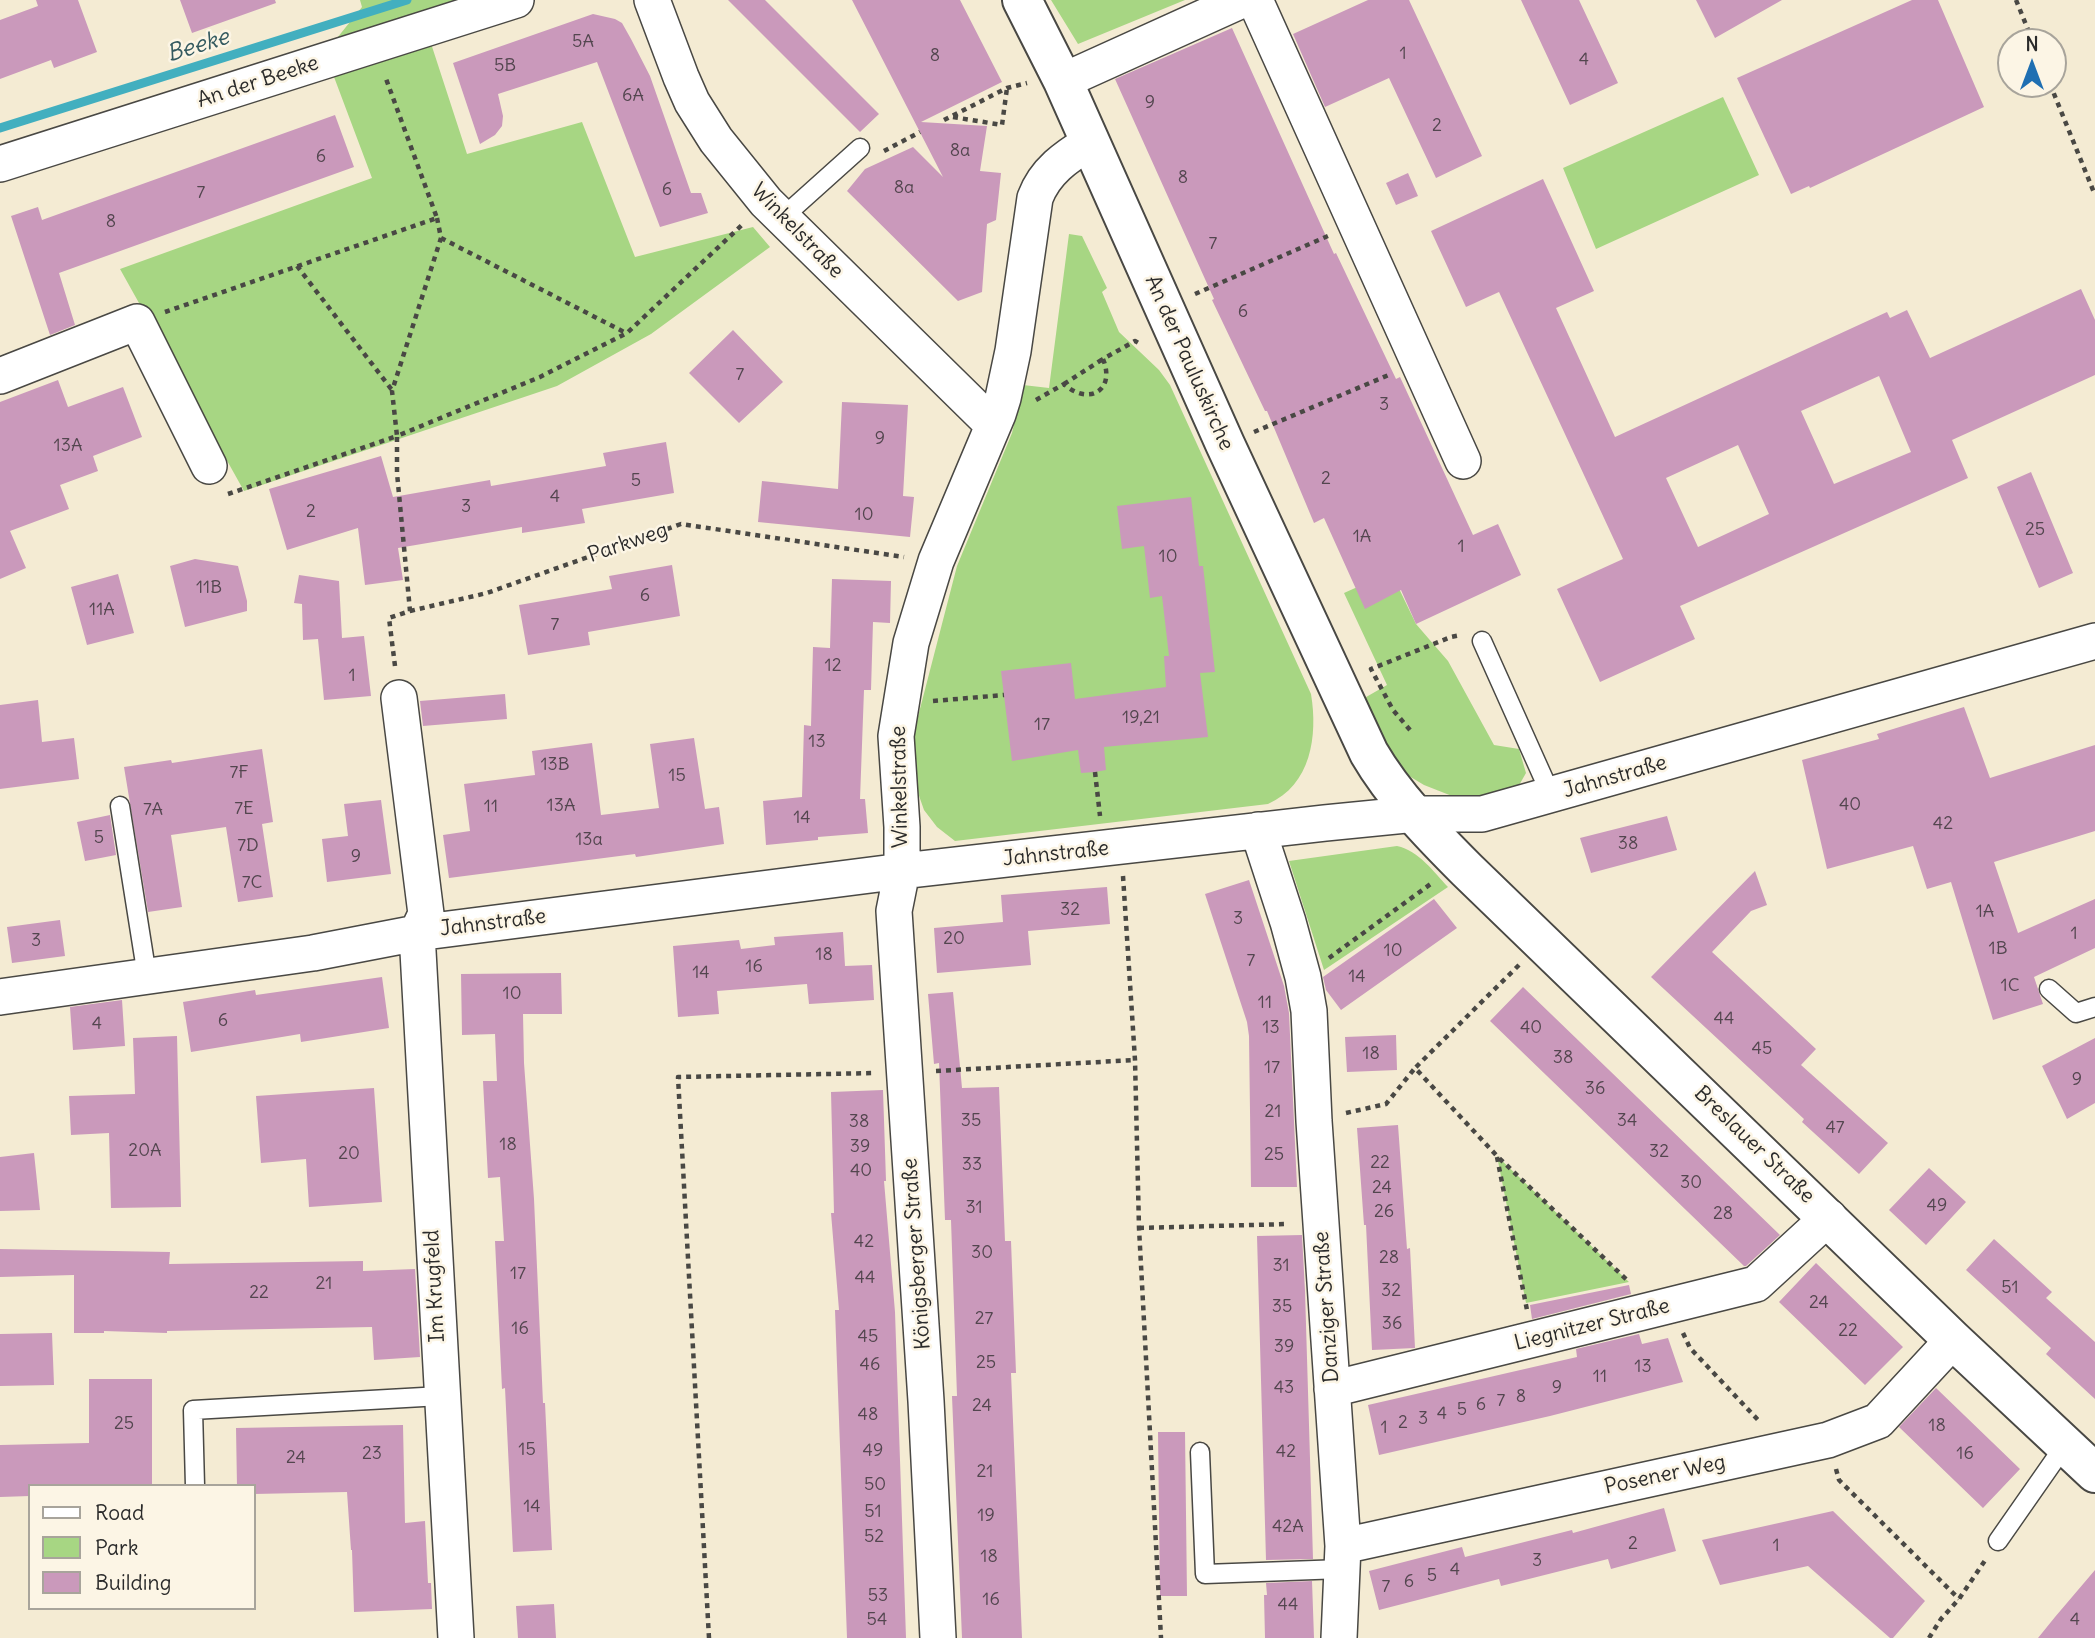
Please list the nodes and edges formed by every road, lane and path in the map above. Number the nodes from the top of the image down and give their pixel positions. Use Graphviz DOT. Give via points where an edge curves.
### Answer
graph roads {
  1 [pos="516,0"];
  2 [pos="652,0"];
  3 [pos="1022,0"];
  4 [pos="1242,0"];
  5 [pos="1255,0"];
  6 [pos="2016,0"];
  7 [pos="2027,28"];
  8 [pos="374,45"];
  9 [pos="1063,81"];
  10 [pos="1007,88"];
  11 [pos="2056,98"];
  12 [pos="952,117"];
  13 [pos="944,121"];
  14 [pos="920,132"];
  15 [pos="1090,142"];
  16 [pos="860,148"];
  17 [pos="0,164"];
  18 [pos="2095,195"];
  19 [pos="774,210"];
  20 [pos="437,218"];
  21 [pos="1354,224"];
  22 [pos="441,238"];
  23 [pos="297,266"];
  24 [pos="1164,308"];
  25 [pos="137,322"];
  26 [pos="627,333"];
  27 [pos="1149,351"];
  28 [pos="1102,359"];
  29 [pos="1418,363"];
  30 [pos="0,376"];
  31 [pos="1064,384"];
  32 [pos="392,391"];
  33 [pos="993,425"];
  34 [pos="397,436"];
  35 [pos="1225,444"];
  36 [pos="1463,461"];
  37 [pos="209,466"];
  38 [pos="936,561"];
  39 [pos="410,611"];
  40 [pos="1482,640"];
  41 [pos="2095,642"];
  42 [pos="1004,695"];
  43 [pos="399,698"];
  44 [pos="901,704"];
  45 [pos="1410,730"];
  46 [pos="1095,772"];
  47 [pos="1551,795"];
  48 [pos="120,806"];
  49 [pos="1416,814"];
  50 [pos="1258,830"];
  51 [pos="1112,848"];
  52 [pos="902,871"];
  53 [pos="1442,875"];
  54 [pos="417,933"];
  55 [pos="1543,941"];
  56 [pos="147,976"];
  57 [pos="1303,977"];
  58 [pos="2049,989"];
  59 [pos="0,997"];
  60 [pos="2095,1007"];
  61 [pos="1135,1060"];
  62 [pos="1415,1068"];
  63 [pos="905,1072"];
  64 [pos="1314,1121"];
  65 [pos="1497,1156"];
  66 [pos="1829,1217"];
  67 [pos="1321,1223"];
  68 [pos="1139,1228"];
  69 [pos="1671,1306"];
  70 [pos="1533,1339"];
  71 [pos="1953,1340"];
  72 [pos="1332,1389"];
  73 [pos="442,1396"];
  74 [pos="1828,1440"];
  75 [pos="2065,1444"];
  76 [pos="1771,1451"];
  77 [pos="1200,1452"];
  78 [pos="2095,1474"];
  79 [pos="195,1484"];
  80 [pos="1998,1541"];
  81 [pos="1342,1558"];
  82 [pos="1959,1599"];
  83 [pos="456,1638"];
  84 [pos="709,1638"];
  85 [pos="938,1638"];
  86 [pos="1161,1638"];
  87 [pos="1339,1638"];
  88 [pos="1929,1638"];
  1 -- 8 [label="street, An der Beeke"];
  2 -- 19 [label="street, Winkelstraße" via="681,77 705,124"];
  3 -- 9 [label="street"];
  4 -- 9 [label="street"];
  5 -- 21 [label="street"];
  6 -- 7 [label="path"];
  8 -- 17 [label="street, An der Beeke"];
  8 -- 20 [label="path"];
  9 -- 10 [label="path"];
  9 -- 15 [label="street, An der Pauluskirche"];
  10 -- 12 [label="path"];
  10 -- 12 [label="path" via="1002,125"];
  11 -- 18 [label="path"];
  12 -- 13 [label="path"];
  14 -- 16 [label="path" via="870,158"];
  15 -- 24 [label="street, An der Pauluskirche"];
  15 -- 33 [label="street, Winkelstraße" via="1052,169 1035,198 1013,351"];
  16 -- 19 [label="lane"];
  19 -- 26 [label="path"];
  19 -- 33 [label="street, Winkelstraße"];
  20 -- 22 [label="path"];
  20 -- 23 [label="path"];
  21 -- 24 [label="path"];
  21 -- 29 [label="street"];
  22 -- 26 [label="path"];
  22 -- 32 [label="path"];
  23 -- 25 [label="path"];
  23 -- 32 [label="path"];
  24 -- 35 [label="street, An der Pauluskirche"];
  25 -- 30 [label="street"];
  25 -- 37 [label="street"];
  26 -- 34 [label="path" via="540,377"];
  27 -- 28 [label="path" via="1135,341"];
  28 -- 31 [label="path"];
  28 -- 31 [label="path" via="1107,377 1100,390 1082,395"];
  29 -- 35 [label="path"];
  29 -- 36 [label="street"];
  31 -- 33 [label="path"];
  32 -- 34 [label="path"];
  33 -- 38 [label="street, Winkelstraße"];
  34 -- 37 [label="path" via="222,496"];
  34 -- 39 [label="path"];
  35 -- 49 [label="street, An der Pauluskirche" via="1369,753"];
  38 -- 39 [label="path, Parkweg" via="681,524 487,593"];
  38 -- 44 [label="street, Winkelstraße" via="911,643"];
  39 -- 43 [label="path" via="389,618"];
  40 -- 45 [label="path" via="1451,637 1371,670"];
  40 -- 47 [label="lane"];
  41 -- 47 [label="street, Jahnstraße"];
  42 -- 44 [label="path"];
  43 -- 54 [label="street" via="426,914"];
  44 -- 52 [label="street, Winkelstraße" via="896,736"];
  46 -- 51 [label="path"];
  47 -- 49 [label="street, Jahnstraße" via="1482,814"];
  48 -- 56 [label="lane"];
  49 -- 50 [label="street, Jahnstraße"];
  49 -- 55 [label="street, Breslauer Straße"];
  50 -- 51 [label="street, Jahnstraße"];
  50 -- 57 [label="street, Danziger Straße"];
  51 -- 52 [label="street, Jahnstraße"];
  51 -- 61 [label="path"];
  52 -- 54 [label="street, Jahnstraße"];
  52 -- 63 [label="street, Königsberger Straße" via="894,911"];
  53 -- 57 [label="path"];
  54 -- 56 [label="street, Jahnstraße"];
  54 -- 73 [label="street, Im Krugfeld"];
  55 -- 62 [label="path"];
  55 -- 66 [label="street, Breslauer Straße"];
  56 -- 59 [label="street, Jahnstraße"];
  57 -- 64 [label="street, Danziger Straße" via="1310,1011"];
  58 -- 60 [label="lane" via="2076,1013"];
  61 -- 63 [label="path"];
  61 -- 68 [label="path"];
  62 -- 64 [label="path" via="1386,1104"];
  62 -- 65 [label="path"];
  63 -- 84 [label="path" via="678,1077"];
  63 -- 85 [label="street, Königsberger Straße"];
  64 -- 67 [label="street, Danziger Straße"];
  65 -- 69 [label="path" via="1629,1282"];
  65 -- 70 [label="path"];
  66 -- 69 [label="street, Liegnitzer Straße" via="1756,1284"];
  66 -- 71 [label="street, Breslauer Straße"];
  67 -- 68 [label="path"];
  67 -- 72 [label="street, Danziger Straße"];
  68 -- 86 [label="path"];
  69 -- 70 [label="street, Liegnitzer Straße"];
  69 -- 76 [label="path" via="1690,1348 1759,1421"];
  70 -- 72 [label="street, Liegnitzer Straße"];
  71 -- 74 [label="street, Posener Weg" via="1878,1421"];
  71 -- 75 [label="street, Breslauer Straße"];
  72 -- 81 [label="street, Danziger Straße"];
  73 -- 79 [label="lane" via="194,1410"];
  73 -- 83 [label="street, Im Krugfeld"];
  74 -- 76 [label="street, Posener Weg"];
  74 -- 82 [label="path" via="1839,1480"];
  75 -- 78 [label="street, Breslauer Straße"];
  75 -- 80 [label="lane"];
  76 -- 81 [label="street, Posener Weg"];
  77 -- 81 [label="lane" via="1205,1574"];
  80 -- 82 [label="path"];
  81 -- 87 [label="street, Danziger Straße"];
  82 -- 88 [label="path"];
}
